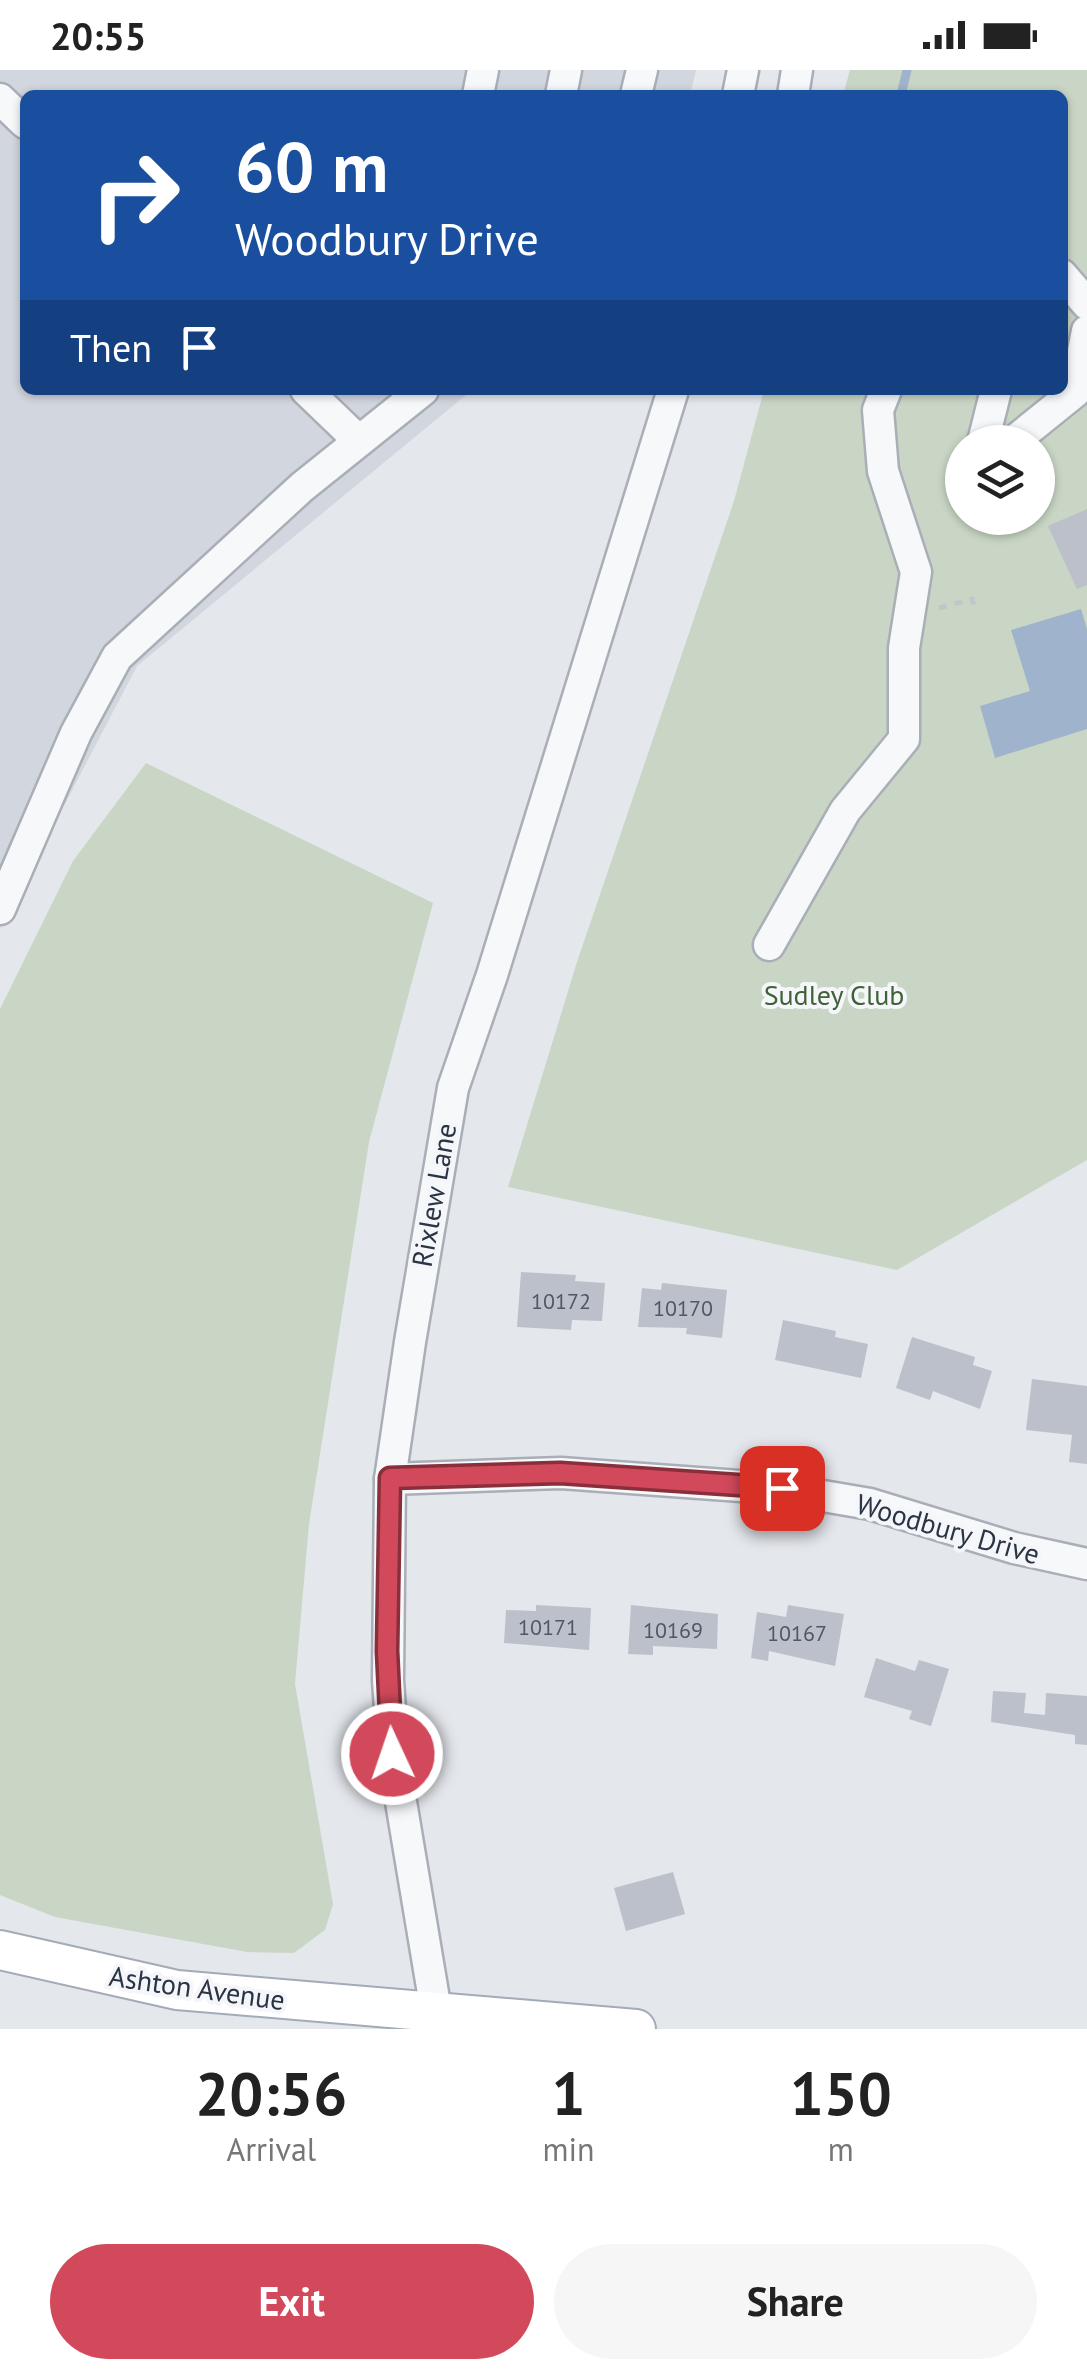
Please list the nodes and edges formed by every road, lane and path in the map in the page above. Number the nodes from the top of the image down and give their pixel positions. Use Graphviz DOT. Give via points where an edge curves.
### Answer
graph roads {
  1 [pos="0,99"];
  2 [pos="20,117"];
  3 [pos="1068,282"];
  4 [pos="1087,304"];
  5 [pos="1087,331"];
  6 [pos="318,395"];
  7 [pos="416,395"];
  8 [pos="671,395"];
  9 [pos="884,395"];
  10 [pos="995,395"];
  11 [pos="987,425"];
  12 [pos="1033,425"];
  13 [pos="358,440"];
  14 [pos="974,606"];
  15 [pos="935,611"];
  16 [pos="0,909"];
  17 [pos="769,945"];
  18 [pos="390,1478"];
  19 [pos="1087,1564"];
  20 [pos="0,1950"];
  21 [pos="442,2023"];
  22 [pos="636,2029"];
  1 -- 2 [label="street"];
  3 -- 4 [label="street"];
  5 -- 12 [label="street" via="1075,392"];
  6 -- 13 [label="street"];
  7 -- 13 [label="street"];
  8 -- 18 [label="street, Rixlew Lane" via="453,1088"];
  9 -- 17 [label="street" via="878,410 882,470 916,572 904,648 904,739 845,811"];
  10 -- 11 [label="street"];
  13 -- 16 [label="street" via="117,658 76,733"];
  14 -- 15 [label="path" via="972,599"];
  18 -- 19 [label="street, Woodbury Drive" via="560,1473 782,1488 870,1504"];
  18 -- 21 [label="street, Rixlew Lane" via="392,1754"];
  20 -- 21 [label="main road, Ashton Avenue" via="178,1990"];
  21 -- 22 [label="main road, Ashton Avenue"];
}
